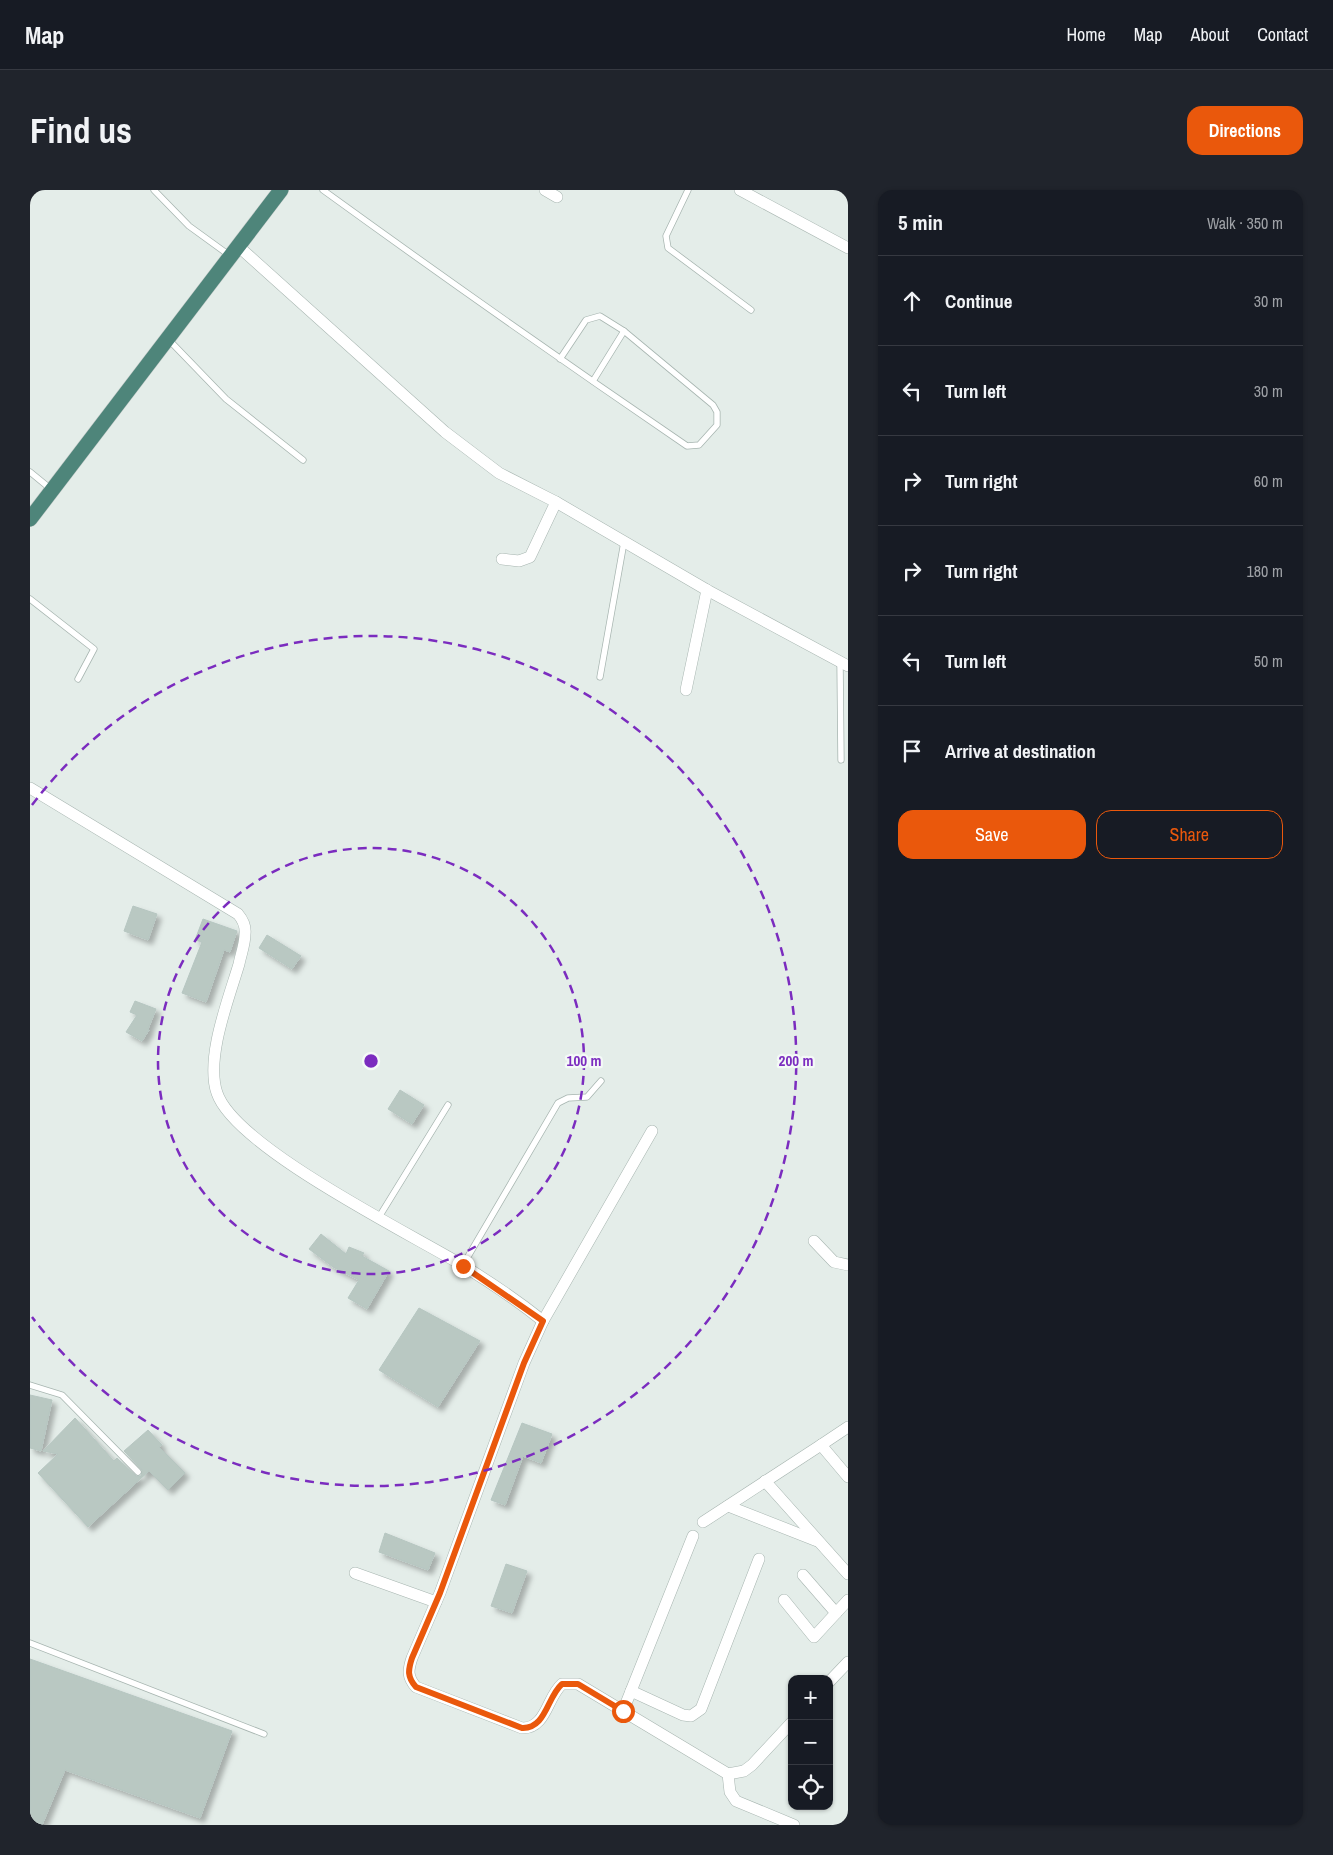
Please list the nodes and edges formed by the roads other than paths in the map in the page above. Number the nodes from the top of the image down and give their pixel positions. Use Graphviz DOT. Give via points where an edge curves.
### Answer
graph roads {
  1 [pos="154,190"];
  2 [pos="281,190"];
  3 [pos="323,190"];
  4 [pos="545,190"];
  5 [pos="688,190"];
  6 [pos="740,190"];
  7 [pos="557,198"];
  8 [pos="848,248"];
  9 [pos="234,251"];
  10 [pos="751,310"];
  11 [pos="624,331"];
  12 [pos="168,339"];
  13 [pos="560,359"];
  14 [pos="593,381"];
  15 [pos="302,460"];
  16 [pos="30,472"];
  17 [pos="52,490"];
  18 [pos="556,502"];
  19 [pos="30,518"];
  20 [pos="624,542"];
  21 [pos="502,559"];
  22 [pos="707,590"];
  23 [pos="30,599"];
  24 [pos="844,664"];
  25 [pos="600,677"];
  26 [pos="78,679"];
  27 [pos="686,690"];
  28 [pos="841,760"];
  29 [pos="30,788"];
  30 [pos="601,1082"];
  31 [pos="448,1105"];
  32 [pos="652,1131"];
  33 [pos="379,1217"];
  34 [pos="814,1241"];
  35 [pos="848,1265"];
  36 [pos="463,1266"];
  37 [pos="543,1321"];
  38 [pos="30,1385"];
  39 [pos="848,1427"];
  40 [pos="821,1445"];
  41 [pos="138,1472"];
  42 [pos="848,1477"];
  43 [pos="766,1481"];
  44 [pos="728,1506"];
  45 [pos="703,1522"];
  46 [pos="693,1536"];
  47 [pos="819,1541"];
  48 [pos="759,1559"];
  49 [pos="355,1573"];
  50 [pos="848,1574"];
  51 [pos="803,1575"];
  52 [pos="784,1600"];
  53 [pos="848,1600"];
  54 [pos="436,1602"];
  55 [pos="836,1613"];
  56 [pos="30,1643"];
  57 [pos="848,1662"];
  58 [pos="833,1678"];
  59 [pos="631,1691"];
  60 [pos="623,1711"];
  61 [pos="788,1726"];
  62 [pos="264,1734"];
  63 [pos="728,1774"];
  64 [pos="794,1825"];
  1 -- 9 [label="lane" via="189,226"];
  2 -- 9 [label="highway"];
  3 -- 13 [label="lane"];
  4 -- 7 [label="street"];
  5 -- 10 [label="lane" via="666,236 668,248"];
  6 -- 8 [label="street"];
  9 -- 12 [label="highway"];
  9 -- 18 [label="street" via="445,432 499,473"];
  11 -- 13 [label="lane" via="600,316 590,317"];
  11 -- 14 [label="lane"];
  11 -- 14 [label="lane" via="713,405 718,412 717,425 699,445 687,446"];
  12 -- 15 [label="lane" via="226,399"];
  12 -- 17 [label="highway"];
  13 -- 14 [label="lane"];
  16 -- 17 [label="lane"];
  17 -- 19 [label="highway"];
  18 -- 20 [label="street"];
  18 -- 21 [label="street" via="530,557 518,561"];
  20 -- 22 [label="street"];
  20 -- 25 [label="lane"];
  22 -- 24 [label="street"];
  22 -- 27 [label="street"];
  23 -- 26 [label="lane" via="94,649"];
  24 -- 28 [label="lane"];
  29 -- 33 [label="street" via="243,920 245,941 214,1063 219,1099 240,1126 293,1166"];
  30 -- 36 [label="lane" via="587,1097 568,1098 558,1103"];
  31 -- 33 [label="lane"];
  32 -- 37 [label="street"];
  33 -- 36 [label="street"];
  34 -- 35 [label="street" via="834,1262"];
  36 -- 37 [label="street"];
  37 -- 54 [label="street" via="524,1363"];
  38 -- 41 [label="lane" via="62,1395"];
  39 -- 40 [label="street"];
  40 -- 42 [label="street"];
  40 -- 43 [label="street"];
  43 -- 44 [label="street"];
  43 -- 47 [label="street"];
  44 -- 45 [label="street"];
  44 -- 47 [label="street"];
  46 -- 59 [label="street"];
  47 -- 50 [label="street"];
  48 -- 59 [label="street" via="701,1708 691,1716 683,1715"];
  49 -- 54 [label="street"];
  51 -- 55 [label="street"];
  52 -- 55 [label="street" via="814,1637"];
  53 -- 55 [label="street"];
  54 -- 60 [label="street" via="409,1669 410,1681 416,1687 522,1728 530,1728 539,1722 556,1689 562,1684 578,1684"];
  56 -- 62 [label="lane"];
  57 -- 58 [label="street"];
  59 -- 60 [label="street"];
  60 -- 63 [label="street"];
  61 -- 63 [label="street" via="752,1765 744,1771"];
  63 -- 64 [label="street" via="730,1792 736,1801"];
}
